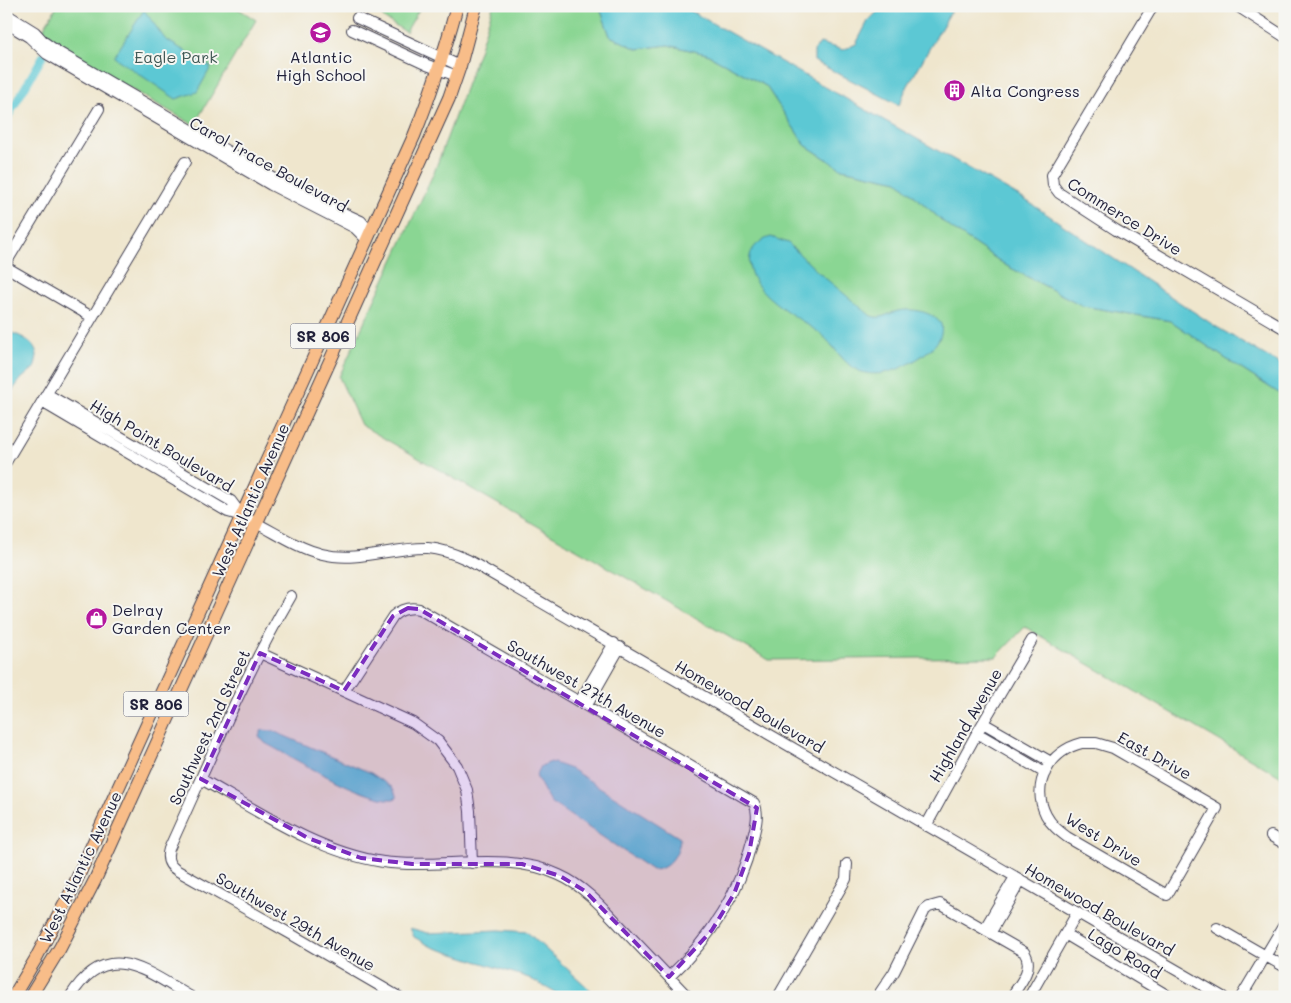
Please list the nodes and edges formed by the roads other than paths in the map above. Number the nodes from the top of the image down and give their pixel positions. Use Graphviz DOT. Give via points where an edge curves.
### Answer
graph roads {
  1 [pos="457,6"];
  2 [pos="476,6"];
  3 [pos="1153,6"];
  4 [pos="1237,6"];
  5 [pos="6,14"];
  6 [pos="357,18"];
  7 [pos="6,23"];
  8 [pos="352,30"];
  9 [pos="1285,37"];
  10 [pos="440,64"];
  11 [pos="458,71"];
  12 [pos="99,109"];
  13 [pos="156,113"];
  14 [pos="185,162"];
  15 [pos="368,236"];
  16 [pos="6,265"];
  17 [pos="372,270"];
  18 [pos="92,317"];
  19 [pos="1285,329"];
  20 [pos="44,398"];
  21 [pos="6,462"];
  22 [pos="242,516"];
  23 [pos="257,524"];
  24 [pos="291,596"];
  25 [pos="1032,640"];
  26 [pos="617,645"];
  27 [pos="260,654"];
  28 [pos="344,691"];
  29 [pos="584,703"];
  30 [pos="983,723"];
  31 [pos="977,733"];
  32 [pos="142,734"];
  33 [pos="158,742"];
  34 [pos="1048,768"];
  35 [pos="200,779"];
  36 [pos="926,826"];
  37 [pos="1270,836"];
  38 [pos="1285,844"];
  39 [pos="472,863"];
  40 [pos="847,864"];
  41 [pos="178,871"];
  42 [pos="1018,878"];
  43 [pos="1166,895"];
  44 [pos="1077,913"];
  45 [pos="1285,923"];
  46 [pos="1217,928"];
  47 [pos="988,930"];
  48 [pos="1065,934"];
  49 [pos="1265,956"];
  50 [pos="1285,967"];
  51 [pos="669,977"];
  52 [pos="14,997"];
  53 [pos="30,997"];
  54 [pos="70,997"];
  55 [pos="191,997"];
  56 [pos="399,997"];
  57 [pos="688,997"];
  58 [pos="778,997"];
  59 [pos="877,997"];
  60 [pos="1011,997"];
  61 [pos="1029,997"];
  62 [pos="1170,997"];
  63 [pos="1223,997"];
  64 [pos="1241,997"];
  1 -- 10 [label="main road, West Atlantic Avenue / SR 806"];
  2 -- 11 [label="main road, West Atlantic Avenue / SR 806"];
  3 -- 19 [label="street, Commerce Drive" via="1052,175 1053,185 1059,193 1116,230"];
  4 -- 9 [label="street"];
  5 -- 13 [label="street" via="35,32 50,47"];
  6 -- 10 [label="street"];
  7 -- 13 [label="street" via="29,37 47,54"];
  8 -- 10 [label="street"];
  10 -- 11 [label="street"];
  10 -- 15 [label="main road, West Atlantic Avenue / SR 806" via="421,120"];
  11 -- 17 [label="main road, West Atlantic Avenue / SR 806" via="446,106"];
  12 -- 16 [label="street"];
  13 -- 15 [label="street, Carol Trace Boulevard" via="275,179 361,221"];
  14 -- 18 [label="street"];
  15 -- 17 [label="main road" via="374,243"];
  15 -- 22 [label="main road, West Atlantic Avenue / SR 806"];
  16 -- 18 [label="street"];
  17 -- 23 [label="main road, West Atlantic Avenue / SR 806"];
  18 -- 20 [label="street"];
  20 -- 21 [label="street"];
  20 -- 22 [label="street, High Point Boulevard" via="228,512"];
  22 -- 23 [label="street, Homewood Boulevard"];
  22 -- 32 [label="main road, West Atlantic Avenue / SR 806"];
  23 -- 26 [label="street, Homewood Boulevard" via="305,549 338,557 428,548 455,554"];
  23 -- 33 [label="main road, West Atlantic Avenue / SR 806"];
  24 -- 27 [label="street, Southwest 2nd Street"];
  25 -- 30 [label="street, Highland Avenue"];
  26 -- 29 [label="street"];
  26 -- 36 [label="street, Homewood Boulevard"];
  27 -- 28 [label="street"];
  27 -- 35 [label="street, Southwest 2nd Street"];
  28 -- 29 [label="street, Southwest 27th Avenue" via="397,612 408,608 425,611"];
  28 -- 39 [label="street" via="414,723 445,749 462,776 468,795"];
  29 -- 51 [label="street, Southwest 27th Avenue" via="754,803 756,808 749,854 734,894 704,941"];
  30 -- 31 [label="street, Highland Avenue"];
  30 -- 34 [label="street"];
  31 -- 34 [label="street"];
  31 -- 36 [label="street, Highland Avenue"];
  32 -- 33 [label="main road"];
  32 -- 52 [label="main road, West Atlantic Avenue / SR 806" via="70,892"];
  33 -- 53 [label="main road, West Atlantic Avenue / SR 806" via="79,912"];
  34 -- 43 [label="street, West Drive" via="1041,801 1053,825 1067,837"];
  34 -- 43 [label="street, East Drive" via="1064,750 1088,743 1102,744 1217,808"];
  35 -- 39 [label="street" via="308,838 346,854 397,863"];
  35 -- 41 [label="street, Southwest 2nd Street" via="168,854 170,864"];
  36 -- 42 [label="street, Homewood Boulevard"];
  37 -- 38 [label="street"];
  39 -- 51 [label="street" via="505,862 533,866 575,884 593,898"];
  40 -- 58 [label="street" via="846,879"];
  41 -- 56 [label="street, Southwest 29th Avenue"];
  42 -- 44 [label="street, Homewood Boulevard"];
  42 -- 47 [label="street"];
  44 -- 48 [label="street"];
  44 -- 63 [label="street, Homewood Boulevard"];
  45 -- 49 [label="street"];
  46 -- 49 [label="street"];
  47 -- 59 [label="street" via="945,906 935,904 925,910 894,972"];
  47 -- 60 [label="street" via="1024,952 1028,959 1026,972"];
  48 -- 61 [label="street"];
  48 -- 62 [label="street, Lago Road"];
  49 -- 50 [label="street"];
  49 -- 64 [label="street"];
  51 -- 57 [label="street"];
  54 -- 55 [label="street" via="90,973 118,963 141,968"];
}
